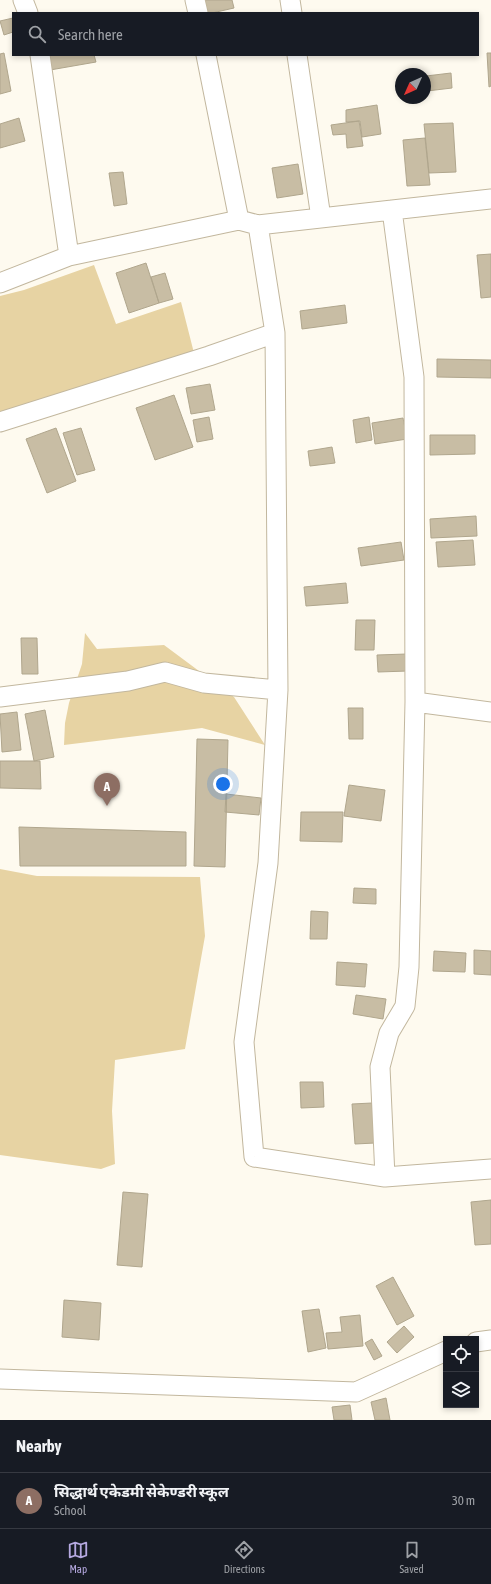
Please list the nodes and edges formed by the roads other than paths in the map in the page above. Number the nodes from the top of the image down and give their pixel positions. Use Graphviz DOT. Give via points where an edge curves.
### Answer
graph roads {
  1 [pos="23,0"];
  2 [pos="195,0"];
  3 [pos="290,0"];
  4 [pos="28,12"];
  5 [pos="198,12"];
  6 [pos="292,12"];
  7 [pos="40,56"];
  8 [pos="206,56"];
  9 [pos="297,56"];
  10 [pos="491,199"];
  11 [pos="392,210"];
  12 [pos="321,218"];
  13 [pos="239,220"];
  14 [pos="258,225"];
  15 [pos="69,256"];
  16 [pos="0,283"];
  17 [pos="275,333"];
  18 [pos="0,422"];
  19 [pos="278,690"];
  20 [pos="0,697"];
  21 [pos="416,702"];
  22 [pos="491,712"];
  23 [pos="491,1169"];
  24 [pos="385,1177"];
  25 [pos="491,1340"];
  26 [pos="479,1342"];
  27 [pos="443,1352"];
  28 [pos="0,1379"];
  1 -- 4 [label="street"];
  2 -- 5 [label="street"];
  3 -- 6 [label="street"];
  7 -- 15 [label="street"];
  8 -- 13 [label="street"];
  9 -- 12 [label="street"];
  10 -- 11 [label="street"];
  11 -- 12 [label="street"];
  11 -- 21 [label="street" via="414,377"];
  12 -- 14 [label="street"];
  13 -- 14 [label="street"];
  13 -- 15 [label="street"];
  14 -- 17 [label="street"];
  15 -- 16 [label="street"];
  17 -- 18 [label="street"];
  17 -- 19 [label="street"];
  19 -- 20 [label="street" via="204,683 165,672 128,681"];
  19 -- 24 [label="street" via="268,863 244,1042 254,1156"];
  21 -- 22 [label="street"];
  21 -- 24 [label="street" via="409,967 405,1006 389,1033 380,1067"];
  23 -- 24 [label="street"];
  25 -- 26 [label="street"];
  27 -- 28 [label="street" via="356,1392"];
}
